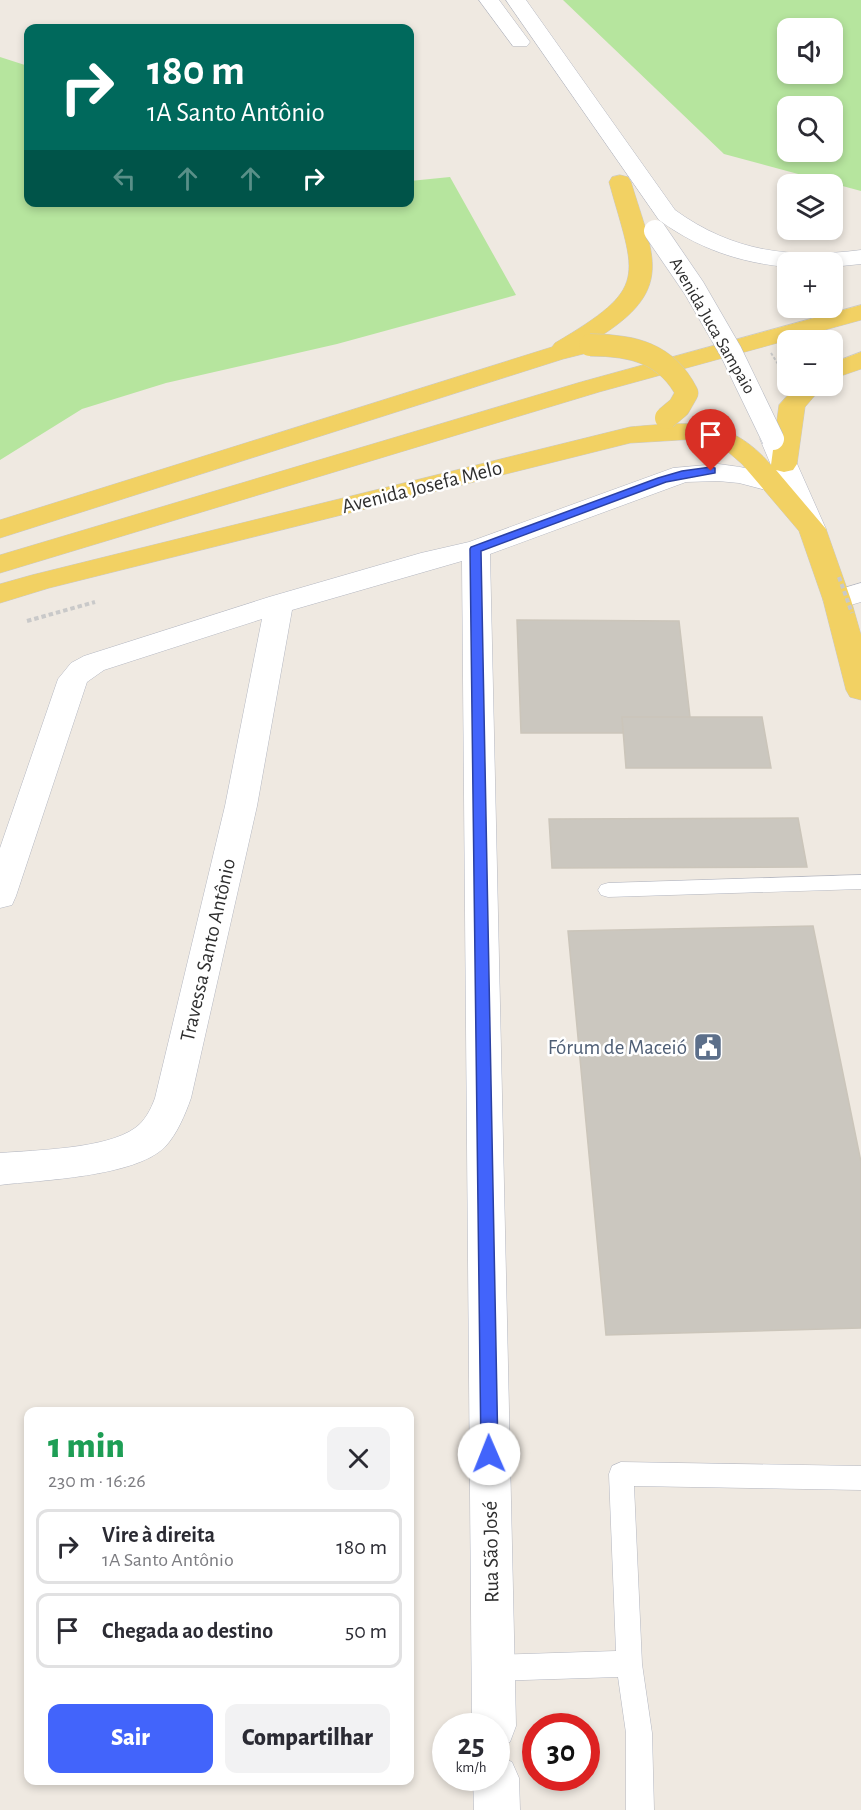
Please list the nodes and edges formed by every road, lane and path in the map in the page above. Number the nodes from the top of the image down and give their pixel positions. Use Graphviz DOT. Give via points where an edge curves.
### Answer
graph roads {
  1 [pos="489,0"];
  2 [pos="516,0"];
  3 [pos="530,57"];
  4 [pos="565,105"];
  5 [pos="620,182"];
  6 [pos="861,257"];
  7 [pos="861,312"];
  8 [pos="554,354"];
  9 [pos="861,360"];
  10 [pos="843,367"];
  11 [pos="801,396"];
  12 [pos="630,435"];
  13 [pos="777,462"];
  14 [pos="0,529"];
  15 [pos="812,529"];
  16 [pos="476,549"];
  17 [pos="0,564"];
  18 [pos="0,594"];
  19 [pos="847,596"];
  20 [pos="279,604"];
  21 [pos="855,646"];
  22 [pos="861,690"];
  23 [pos="861,882"];
  24 [pos="608,890"];
  25 [pos="0,896"];
  26 [pos="0,1169"];
  27 [pos="861,1478"];
  28 [pos="629,1664"];
  29 [pos="493,1668"];
  30 [pos="494,1713"];
  31 [pos="496,1791"];
  32 [pos="497,1810"];
  33 [pos="640,1810"];
  1 -- 3 [label="street"];
  2 -- 6 [label="street, Avenida Juca Sampaio" via="667,215 682,228 724,246 774,259"];
  4 -- 5 [label="street, Avenida Juca Sampaio"];
  5 -- 8 [label="main road" via="642,264 638,287 609,321"];
  5 -- 13 [label="street, Avenida Juca Sampaio, bridge" via="694,288 731,351"];
  7 -- 17 [label="main road, Avenida Josefa Melo" via="590,387"];
  8 -- 12 [label="main road, bridge" via="590,345 636,348 678,377 687,393 683,403 666,418"];
  8 -- 14 [label="main road"];
  9 -- 10 [label="main road"];
  11 -- 13 [label="main road" via="792,405"];
  12 -- 13 [label="main road, Avenida Josefa Melo" via="697,432 718,436 751,458"];
  12 -- 18 [label="main road, Avenida Josefa Melo"];
  13 -- 15 [label="street, Avenida Juca Sampaio"];
  13 -- 16 [label="street" via="741,474 682,474"];
  15 -- 19 [label="main road, Avenida Juca Sampaio"];
  16 -- 20 [label="street"];
  16 -- 29 [label="street, Rua São José"];
  19 -- 21 [label="main road, Avenida Juca Sampaio"];
  20 -- 25 [label="street" via="111,656 76,675"];
  20 -- 26 [label="street, Travessa Santo Antônio" via="241,806 164,1123 148,1140 127,1149 98,1157"];
  21 -- 22 [label="main road, Avenida Juca Sampaio"];
  23 -- 24 [label="lane"];
  27 -- 28 [label="lane" via="621,1474"];
  28 -- 29 [label="lane"];
  28 -- 33 [label="lane" via="639,1732"];
  29 -- 30 [label="street, Rua São José"];
  31 -- 32 [label="street"];
}
